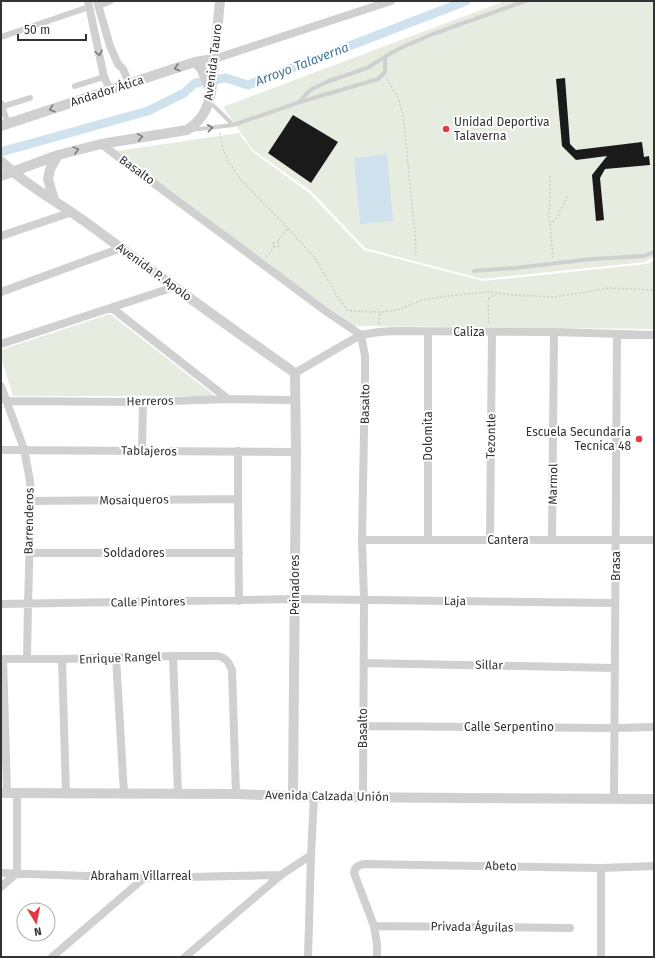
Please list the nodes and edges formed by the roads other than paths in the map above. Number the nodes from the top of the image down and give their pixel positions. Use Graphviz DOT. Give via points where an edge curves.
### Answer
graph roads {
  1 [pos="111,1"];
  2 [pos="220,1"];
  3 [pos="391,1"];
  4 [pos="525,1"];
  5 [pos="98,3"];
  6 [pos="88,4"];
  7 [pos="1,37"];
  8 [pos="385,57"];
  9 [pos="214,62"];
  10 [pos="198,65"];
  11 [pos="104,77"];
  12 [pos="129,83"];
  13 [pos="75,86"];
  14 [pos="110,89"];
  15 [pos="30,98"];
  16 [pos="210,99"];
  17 [pos="300,102"];
  18 [pos="1,105"];
  19 [pos="5,125"];
  20 [pos="233,125"];
  21 [pos="187,130"];
  22 [pos="101,144"];
  23 [pos="58,155"];
  24 [pos="2,161"];
  25 [pos="13,172"];
  26 [pos="1,176"];
  27 [pos="54,200"];
  28 [pos="72,212"];
  29 [pos="1,236"];
  30 [pos="121,248"];
  31 [pos="654,252"];
  32 [pos="474,271"];
  33 [pos="174,287"];
  34 [pos="1,292"];
  35 [pos="112,308"];
  36 [pos="428,332"];
  37 [pos="492,332"];
  38 [pos="554,332"];
  39 [pos="617,334"];
  40 [pos="654,335"];
  41 [pos="361,336"];
  42 [pos="1,344"];
  43 [pos="295,373"];
  44 [pos="1,386"];
  45 [pos="228,399"];
  46 [pos="295,400"];
  47 [pos="6,401"];
  48 [pos="143,402"];
  49 [pos="24,449"];
  50 [pos="1,450"];
  51 [pos="142,451"];
  52 [pos="238,452"];
  53 [pos="296,452"];
  54 [pos="238,499"];
  55 [pos="31,501"];
  56 [pos="362,540"];
  57 [pos="428,540"];
  58 [pos="490,540"];
  59 [pos="552,540"];
  60 [pos="616,540"];
  61 [pos="654,540"];
  62 [pos="29,553"];
  63 [pos="239,553"];
  64 [pos="295,599"];
  65 [pos="364,600"];
  66 [pos="239,601"];
  67 [pos="615,603"];
  68 [pos="1,604"];
  69 [pos="28,604"];
  70 [pos="173,656"];
  71 [pos="116,657"];
  72 [pos="2,659"];
  73 [pos="27,659"];
  74 [pos="62,659"];
  75 [pos="364,663"];
  76 [pos="615,668"];
  77 [pos="363,726"];
  78 [pos="654,727"];
  79 [pos="615,728"];
  80 [pos="8,793"];
  81 [pos="66,793"];
  82 [pos="124,794"];
  83 [pos="178,794"];
  84 [pos="236,794"];
  85 [pos="293,796"];
  86 [pos="314,797"];
  87 [pos="363,797"];
  88 [pos="614,798"];
  89 [pos="654,799"];
  90 [pos="311,855"];
  91 [pos="654,866"];
  92 [pos="600,868"];
  93 [pos="1,873"];
  94 [pos="17,873"];
  95 [pos="281,875"];
  96 [pos="144,878"];
  97 [pos="1,887"];
  98 [pos="374,926"];
  99 [pos="570,928"];
  100 [pos="52,957"];
  101 [pos="185,957"];
  102 [pos="308,957"];
  103 [pos="377,957"];
  104 [pos="601,957"];
  1 -- 5 [label="street"];
  2 -- 9 [label="street, Avenida Tauro"];
  3 -- 9 [label="street"];
  4 -- 8 [label="lane" via="433,34"];
  5 -- 12 [label="street" via="110,46"];
  6 -- 7 [label="street"];
  6 -- 11 [label="street, one-way"];
  8 -- 17 [label="lane" via="367,68 312,89"];
  8 -- 17 [label="lane" via="385,72 378,79"];
  9 -- 10 [label="street, Andador Ática"];
  9 -- 16 [label="street, Avenida Tauro"];
  10 -- 12 [label="street, Andador Ática, one-way"];
  10 -- 16 [label="street"];
  11 -- 13 [label="street"];
  11 -- 14 [label="street"];
  12 -- 14 [label="street, Andador Ática"];
  14 -- 19 [label="street, Andador Ática, one-way"];
  15 -- 18 [label="street"];
  16 -- 20 [label="lane"];
  16 -- 21 [label="street, Avenida Tauro" via="200,120"];
  17 -- 20 [label="lane"];
  18 -- 19 [label="street"];
  21 -- 20 [label="lane, one-way"];
  22 -- 21 [label="street, one-way"];
  23 -- 22 [label="street, one-way"];
  22 -- 41 [label="street, Basalto"];
  23 -- 25 [label="street"];
  23 -- 27 [label="street" via="48,179"];
  24 -- 25 [label="street, Avenida P. Apolo"];
  25 -- 26 [label="street"];
  25 -- 27 [label="street, Avenida P. Apolo"];
  27 -- 28 [label="street, Avenida P. Apolo"];
  28 -- 29 [label="street"];
  28 -- 30 [label="street, Avenida P. Apolo"];
  30 -- 33 [label="street, Avenida P. Apolo"];
  30 -- 34 [label="street"];
  31 -- 32 [label="lane" via="644,256"];
  33 -- 35 [label="street"];
  33 -- 43 [label="street, Avenida P. Apolo"];
  35 -- 42 [label="street"];
  35 -- 45 [label="street"];
  36 -- 37 [label="street, Caliza"];
  36 -- 41 [label="street, Caliza" via="394,331"];
  36 -- 57 [label="street, Dolomita"];
  37 -- 38 [label="street, Caliza"];
  37 -- 58 [label="street, Tezontle"];
  38 -- 39 [label="street, Caliza"];
  38 -- 59 [label="street, Marmol"];
  39 -- 40 [label="street, Caliza"];
  39 -- 60 [label="street, Brasa"];
  41 -- 43 [label="street, Caliza"];
  41 -- 56 [label="street, Basalto" via="366,377"];
  43 -- 46 [label="street, Peinadores"];
  44 -- 47 [label="street, Barrenderos"];
  45 -- 46 [label="street, Herreros"];
  45 -- 48 [label="street, Herreros"];
  46 -- 53 [label="street, Peinadores"];
  47 -- 48 [label="street, Herreros"];
  47 -- 49 [label="street, Barrenderos"];
  48 -- 51 [label="street"];
  49 -- 50 [label="street, Tablajeros"];
  49 -- 51 [label="street, Tablajeros"];
  49 -- 55 [label="street, Barrenderos"];
  51 -- 52 [label="street, Tablajeros"];
  52 -- 53 [label="street, Tablajeros"];
  52 -- 54 [label="street"];
  53 -- 64 [label="street, Peinadores"];
  54 -- 55 [label="street, Mosaiqueros"];
  54 -- 63 [label="street"];
  55 -- 62 [label="street, Barrenderos"];
  56 -- 57 [label="street, Cantera"];
  56 -- 65 [label="street, Basalto"];
  57 -- 58 [label="street, Cantera"];
  58 -- 59 [label="street, Cantera"];
  59 -- 60 [label="street, Cantera"];
  60 -- 61 [label="street, Cantera"];
  60 -- 67 [label="street, Brasa"];
  62 -- 63 [label="street, Soldadores"];
  62 -- 69 [label="street, Barrenderos"];
  63 -- 66 [label="street"];
  64 -- 65 [label="street, Laja"];
  64 -- 66 [label="street, Calle Pintores"];
  64 -- 85 [label="street, Peinadores"];
  65 -- 67 [label="street, Laja"];
  65 -- 75 [label="street, Basalto"];
  66 -- 69 [label="street, Calle Pintores"];
  67 -- 76 [label="street, Brasa"];
  68 -- 69 [label="street, Calle Pintores"];
  69 -- 73 [label="street, Barrenderos"];
  70 -- 71 [label="street, Enrique Rangel"];
  70 -- 83 [label="street"];
  70 -- 84 [label="street, Enrique Rangel" via="218,656 225,658 232,670"];
  71 -- 74 [label="street, Enrique Rangel"];
  71 -- 82 [label="street"];
  72 -- 73 [label="street, Enrique Rangel"];
  72 -- 80 [label="street"];
  73 -- 74 [label="street, Enrique Rangel"];
  74 -- 81 [label="street"];
  75 -- 76 [label="street, Sillar"];
  75 -- 77 [label="street, Basalto"];
  76 -- 79 [label="street, Brasa"];
  77 -- 79 [label="street, Calle Serpentino"];
  77 -- 87 [label="street, Basalto"];
  78 -- 79 [label="street, Calle Serpentino"];
  79 -- 88 [label="street, Brasa"];
  80 -- 81 [label="street, Avenida Calzada Unión"];
  80 -- 94 [label="street"];
  81 -- 82 [label="street, Avenida Calzada Unión"];
  82 -- 83 [label="street, Avenida Calzada Unión"];
  83 -- 84 [label="street, Avenida Calzada Unión"];
  84 -- 85 [label="street, Avenida Calzada Unión"];
  85 -- 86 [label="street, Avenida Calzada Unión"];
  86 -- 87 [label="street, Avenida Calzada Unión"];
  86 -- 90 [label="street"];
  87 -- 88 [label="street, Avenida Calzada Unión"];
  88 -- 89 [label="street, Avenida Calzada Unión"];
  90 -- 95 [label="street"];
  90 -- 102 [label="street"];
  91 -- 92 [label="street, Abeto"];
  92 -- 98 [label="street, Abeto" via="358,865 354,873"];
  92 -- 104 [label="street"];
  93 -- 94 [label="street, Abraham Villarreal"];
  94 -- 96 [label="street, Abraham Villarreal"];
  94 -- 97 [label="street"];
  95 -- 96 [label="street, Abraham Villarreal"];
  95 -- 101 [label="street"];
  96 -- 100 [label="street"];
  98 -- 99 [label="street, Privada Águilas"];
  98 -- 103 [label="street"];
}
